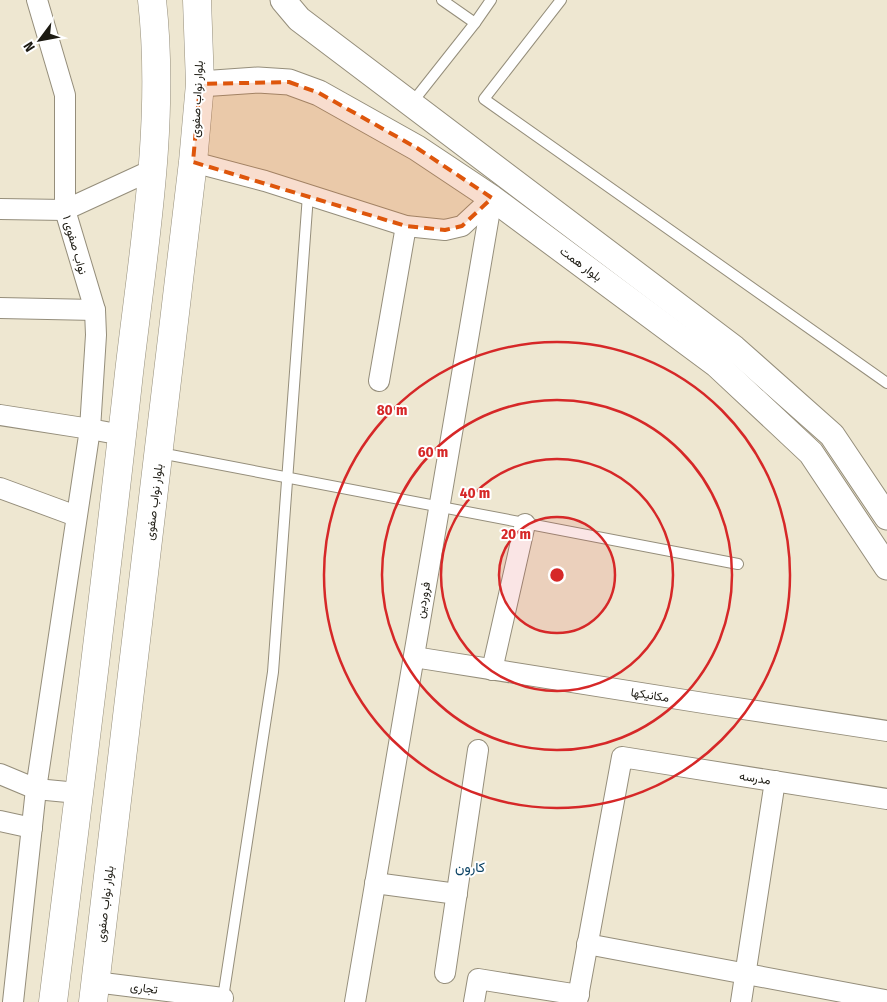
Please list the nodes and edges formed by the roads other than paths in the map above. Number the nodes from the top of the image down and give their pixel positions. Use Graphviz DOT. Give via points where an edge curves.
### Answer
graph roads {
  1 [pos="36,0"];
  2 [pos="152,0"];
  3 [pos="197,0"];
  4 [pos="283,0"];
  5 [pos="442,0"];
  6 [pos="491,0"];
  7 [pos="561,0"];
  8 [pos="475,23"];
  9 [pos="200,84"];
  10 [pos="411,104"];
  11 [pos="193,162"];
  12 [pos="152,170"];
  13 [pos="308,195"];
  14 [pos="492,198"];
  15 [pos="0,209"];
  16 [pos="65,210"];
  17 [pos="406,226"];
  18 [pos="0,308"];
  19 [pos="94,310"];
  20 [pos="704,340"];
  21 [pos="379,381"];
  22 [pos="887,383"];
  23 [pos="0,415"];
  24 [pos="90,429"];
  25 [pos="122,435"];
  26 [pos="160,453"];
  27 [pos="288,478"];
  28 [pos="0,488"];
  29 [pos="439,507"];
  30 [pos="76,516"];
  31 [pos="887,517"];
  32 [pos="525,524"];
  33 [pos="738,564"];
  34 [pos="887,567"];
  35 [pos="414,657"];
  36 [pos="492,670"];
  37 [pos="887,731"];
  38 [pos="478,750"];
  39 [pos="0,774"];
  40 [pos="775,781"];
  41 [pos="36,789"];
  42 [pos="78,793"];
  43 [pos="887,799"];
  44 [pos="0,821"];
  45 [pos="32,828"];
  46 [pos="375,883"];
  47 [pos="456,894"];
  48 [pos="587,944"];
  49 [pos="445,973"];
  50 [pos="744,973"];
  51 [pos="94,992"];
  52 [pos="886,997"];
  53 [pos="223,998"];
  54 [pos="578,998"];
  55 [pos="13,1002"];
  56 [pos="53,1002"];
  57 [pos="355,1002"];
  58 [pos="474,1002"];
  59 [pos="740,1002"];
  1 -- 16 [label="street, نواب صفوی ۱" via="65,95"];
  2 -- 12 [label="main road" via="156,83"];
  3 -- 9 [label="main road, بلوار نواب صفوی"];
  4 -- 10 [label="street, بلوار همت" via="299,19"];
  5 -- 8 [label="lane"];
  6 -- 8 [label="lane"];
  7 -- 22 [label="lane" via="484,99"];
  8 -- 10 [label="lane"];
  9 -- 11 [label="main road, بلوار نواب صفوی"];
  9 -- 14 [label="street, بلوار همت" via="258,80 289,82 319,93 417,148"];
  10 -- 20 [label="street, بلوار همت"];
  11 -- 13 [label="street"];
  11 -- 26 [label="main road, بلوار نواب صفوی"];
  12 -- 16 [label="street"];
  12 -- 25 [label="main road"];
  13 -- 17 [label="street"];
  13 -- 27 [label="lane"];
  14 -- 17 [label="street" via="462,226 445,230"];
  14 -- 20 [label="street, بلوار همت"];
  14 -- 29 [label="street, فروردین"];
  15 -- 16 [label="street"];
  16 -- 19 [label="street, نواب صفوی ۱"];
  17 -- 21 [label="street"];
  18 -- 19 [label="street"];
  19 -- 24 [label="street, نواب صفوی ۱" via="96,335"];
  20 -- 31 [label="street, بلوار همت" via="734,348 832,435"];
  20 -- 34 [label="street, بلوار همت" via="717,364 810,452"];
  23 -- 24 [label="street"];
  24 -- 25 [label="street"];
  24 -- 30 [label="street, نواب صفوی ۱"];
  25 -- 42 [label="main road"];
  26 -- 27 [label="lane"];
  26 -- 51 [label="main road, بلوار نواب صفوی"];
  27 -- 29 [label="lane"];
  27 -- 53 [label="lane" via="273,672"];
  28 -- 30 [label="street"];
  29 -- 32 [label="lane"];
  29 -- 35 [label="street, فروردین"];
  30 -- 41 [label="street, نواب صفوی ۱"];
  32 -- 33 [label="lane"];
  32 -- 36 [label="street"];
  35 -- 36 [label="street, مکانیکها"];
  35 -- 46 [label="street, فروردین"];
  36 -- 37 [label="street, مکانیکها"];
  38 -- 47 [label="street"];
  39 -- 41 [label="street"];
  40 -- 43 [label="street, مدرسه"];
  40 -- 48 [label="street, مدرسه" via="622,757"];
  40 -- 50 [label="street"];
  41 -- 42 [label="street"];
  41 -- 45 [label="street, نواب صفوی ۱"];
  42 -- 56 [label="main road"];
  44 -- 45 [label="street"];
  45 -- 55 [label="street, نواب صفوی ۱"];
  46 -- 47 [label="street"];
  46 -- 57 [label="street, فروردین"];
  47 -- 49 [label="street"];
  48 -- 50 [label="street"];
  48 -- 54 [label="street"];
  50 -- 52 [label="street"];
  50 -- 59 [label="street"];
  51 -- 53 [label="street, تجاری"];
  54 -- 58 [label="street" via="478,979"];
}
